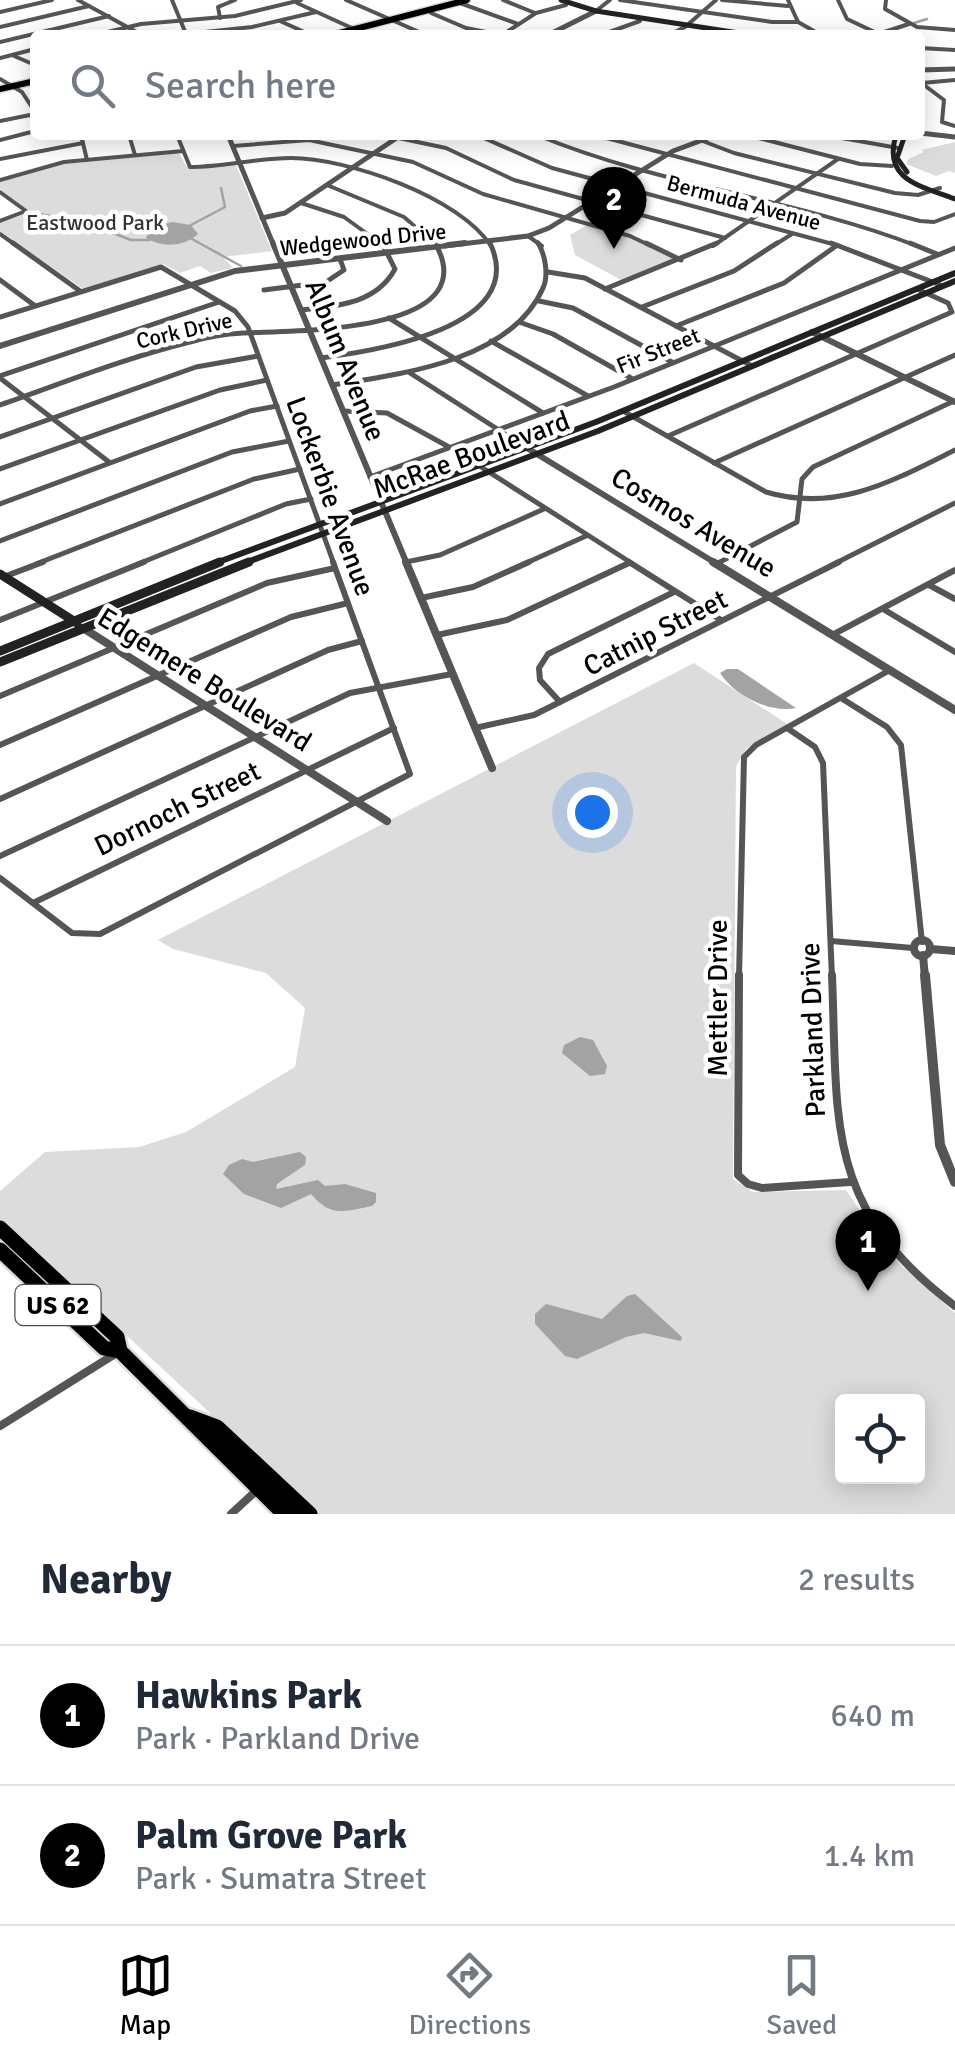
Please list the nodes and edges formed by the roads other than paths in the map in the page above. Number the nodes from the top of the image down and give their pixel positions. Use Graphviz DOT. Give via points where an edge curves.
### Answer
graph roads {
  1 [pos="52,0"];
  2 [pos="78,0"];
  3 [pos="172,0"];
  4 [pos="235,0"];
  5 [pos="301,0"];
  6 [pos="346,0"];
  7 [pos="480,0"];
  8 [pos="502,0"];
  9 [pos="552,0"];
  10 [pos="610,0"];
  11 [pos="620,0"];
  12 [pos="719,0"];
  13 [pos="838,0"];
  14 [pos="886,0"];
  15 [pos="294,2"];
  16 [pos="462,2"];
  17 [pos="563,3"];
  18 [pos="788,3"];
  19 [pos="89,6"];
  20 [pos="0,12"];
  21 [pos="316,12"];
  22 [pos="594,12"];
  23 [pos="702,12"];
  24 [pos="431,13"];
  25 [pos="536,13"];
  26 [pos="109,16"];
  27 [pos="220,18"];
  28 [pos="640,20"];
  29 [pos="181,21"];
  30 [pos="280,21"];
  31 [pos="393,21"];
  32 [pos="798,22"];
  33 [pos="519,24"];
  34 [pos="910,24"];
  35 [pos="130,26"];
  36 [pos="686,26"];
  37 [pos="0,30"];
  38 [pos="49,30"];
  39 [pos="114,30"];
  40 [pos="135,30"];
  41 [pos="184,30"];
  42 [pos="215,30"];
  43 [pos="301,30"];
  44 [pos="358,30"];
  45 [pos="414,30"];
  46 [pos="480,30"];
  47 [pos="510,30"];
  48 [pos="558,30"];
  49 [pos="614,30"];
  50 [pos="678,30"];
  51 [pos="709,30"];
  52 [pos="812,30"];
  53 [pos="869,30"];
  54 [pos="893,30"];
  55 [pos="955,30"];
  56 [pos="30,35"];
  57 [pos="11,39"];
  58 [pos="0,42"];
  59 [pos="925,48"];
  60 [pos="30,50"];
  61 [pos="952,50"];
  62 [pos="12,55"];
  63 [pos="0,58"];
  64 [pos="953,58"];
  65 [pos="30,64"];
  66 [pos="955,69"];
  67 [pos="925,70"];
  68 [pos="30,80"];
  69 [pos="955,80"];
  70 [pos="925,83"];
  71 [pos="0,85"];
  72 [pos="11,85"];
  73 [pos="925,86"];
  74 [pos="30,104"];
  75 [pos="30,114"];
  76 [pos="0,121"];
  77 [pos="955,126"];
  78 [pos="30,133"];
  79 [pos="925,135"];
  80 [pos="955,138"];
  81 [pos="0,140"];
  82 [pos="82,140"];
  83 [pos="130,140"];
  84 [pos="179,140"];
  85 [pos="230,140"];
  86 [pos="393,140"];
  87 [pos="414,140"];
  88 [pos="488,140"];
  89 [pos="549,140"];
  90 [pos="611,140"];
  91 [pos="699,140"];
  92 [pos="766,140"];
  93 [pos="852,140"];
  94 [pos="894,140"];
  95 [pos="903,140"];
  96 [pos="83,143"];
  97 [pos="233,146"];
  98 [pos="890,147"];
  99 [pos="899,148"];
  100 [pos="183,150"];
  101 [pos="374,153"];
  102 [pos="135,155"];
  103 [pos="665,156"];
  104 [pos="0,159"];
  105 [pos="838,159"];
  106 [pos="88,160"];
  107 [pos="240,163"];
  108 [pos="892,166"];
  109 [pos="351,169"];
  110 [pos="641,170"];
  111 [pos="817,174"];
  112 [pos="0,180"];
  113 [pos="326,185"];
  114 [pos="617,186"];
  115 [pos="795,189"];
  116 [pos="938,190"];
  117 [pos="0,192"];
  118 [pos="955,196"];
  119 [pos="591,201"];
  120 [pos="301,202"];
  121 [pos="772,205"];
  122 [pos="955,214"];
  123 [pos="262,218"];
  124 [pos="565,218"];
  125 [pos="0,221"];
  126 [pos="749,222"];
  127 [pos="792,233"];
  128 [pos="0,234"];
  129 [pos="528,236"];
  130 [pos="725,238"];
  131 [pos="488,242"];
  132 [pos="837,246"];
  133 [pos="439,248"];
  134 [pos="955,248"];
  135 [pos="390,253"];
  136 [pos="938,255"];
  137 [pos="340,259"];
  138 [pos="682,260"];
  139 [pos="283,265"];
  140 [pos="904,268"];
  141 [pos="548,272"];
  142 [pos="954,277"];
  143 [pos="0,280"];
  144 [pos="934,282"];
  145 [pos="191,284"];
  146 [pos="944,286"];
  147 [pos="292,287"];
  148 [pos="605,289"];
  149 [pos="916,289"];
  150 [pos="264,290"];
  151 [pos="82,291"];
  152 [pos="926,293"];
  153 [pos="539,300"];
  154 [pos="220,302"];
  155 [pos="35,306"];
  156 [pos="640,307"];
  157 [pos="301,310"];
  158 [pos="0,317"];
  159 [pos="389,318"];
  160 [pos="519,322"];
  161 [pos="676,326"];
  162 [pos="250,332"];
  163 [pos="812,332"];
  164 [pos="310,333"];
  165 [pos="822,337"];
  166 [pos="420,338"];
  167 [pos="491,341"];
  168 [pos="0,346"];
  169 [pos="713,346"];
  170 [pos="858,354"];
  171 [pos="955,354"];
  172 [pos="258,356"];
  173 [pos="321,358"];
  174 [pos="454,358"];
  175 [pos="673,362"];
  176 [pos="743,362"];
  177 [pos="752,366"];
  178 [pos="410,372"];
  179 [pos="0,377"];
  180 [pos="904,377"];
  181 [pos="632,379"];
  182 [pos="267,380"];
  183 [pos="332,386"];
  184 [pos="589,396"];
  185 [pos="25,397"];
  186 [pos="954,401"];
  187 [pos="0,406"];
  188 [pos="277,406"];
  189 [pos="343,411"];
  190 [pos="623,411"];
  191 [pos="544,413"];
  192 [pos="633,416"];
  193 [pos="52,418"];
  194 [pos="498,430"];
  195 [pos="0,436"];
  196 [pos="668,436"];
  197 [pos="81,440"];
  198 [pos="290,441"];
  199 [pos="450,448"];
  200 [pos="527,448"];
  201 [pos="955,450"];
  202 [pos="536,453"];
  203 [pos="110,463"];
  204 [pos="714,463"];
  205 [pos="478,466"];
  206 [pos="0,469"];
  207 [pos="300,469"];
  208 [pos="487,472"];
  209 [pos="370,477"];
  210 [pos="434,482"];
  211 [pos="442,488"];
  212 [pos="310,499"];
  213 [pos="801,499"];
  214 [pos="955,503"];
  215 [pos="0,504"];
  216 [pos="382,506"];
  217 [pos="545,508"];
  218 [pos="322,529"];
  219 [pos="587,535"];
  220 [pos="0,540"];
  221 [pos="406,562"];
  222 [pos="630,562"];
  223 [pos="718,564"];
  224 [pos="336,568"];
  225 [pos="955,570"];
  226 [pos="2,577"];
  227 [pos="928,584"];
  228 [pos="675,591"];
  229 [pos="771,596"];
  230 [pos="421,598"];
  231 [pos="955,600"];
  232 [pos="44,602"];
  233 [pos="348,603"];
  234 [pos="882,609"];
  235 [pos="0,620"];
  236 [pos="73,621"];
  237 [pos="722,621"];
  238 [pos="83,628"];
  239 [pos="834,634"];
  240 [pos="436,635"];
  241 [pos="362,641"];
  242 [pos="114,647"];
  243 [pos="0,651"];
  244 [pos="955,652"];
  245 [pos="0,662"];
  246 [pos="891,669"];
  247 [pos="452,674"];
  248 [pos="159,676"];
  249 [pos="379,686"];
  250 [pos="0,696"];
  251 [pos="842,698"];
  252 [pos="560,703"];
  253 [pos="206,705"];
  254 [pos="955,710"];
  255 [pos="394,728"];
  256 [pos="475,728"];
  257 [pos="787,728"];
  258 [pos="255,737"];
  259 [pos="0,746"];
  260 [pos="492,768"];
  261 [pos="306,770"];
  262 [pos="0,798"];
  263 [pos="360,803"];
  264 [pos="386,821"];
  265 [pos="0,856"];
  266 [pos="0,878"];
  267 [pos="33,903"];
  268 [pos="831,941"];
  269 [pos="917,945"];
  270 [pos="955,951"];
  271 [pos="927,952"];
  272 [pos="850,1182"];
  273 [pos="955,1182"];
  274 [pos="0,1228"];
  275 [pos="5,1250"];
  276 [pos="955,1306"];
  277 [pos="120,1351"];
  278 [pos="194,1419"];
  279 [pos="0,1426"];
  280 [pos="261,1486"];
  281 [pos="232,1514"];
  282 [pos="284,1514"];
  283 [pos="298,1514"];
  284 [pos="310,1514"];
  1 -- 20 [label="street"];
  2 -- 19 [label="street"];
  3 -- 29 [label="street"];
  4 -- 27 [label="street" via="218,8"];
  5 -- 15 [label="street"];
  6 -- 31 [label="street"];
  7 -- 16 [label="main road"];
  8 -- 25 [label="street"];
  9 -- 17 [label="main road"];
  10 -- 22 [label="street"];
  11 -- 23 [label="street"];
  12 -- 18 [label="street"];
  12 -- 23 [label="street"];
  13 -- 53 [label="street" via="846,18"];
  14 -- 34 [label="street" via="887,12"];
  15 -- 21 [label="street"];
  15 -- 27 [label="street"];
  16 -- 24 [label="main road"];
  16 -- 31 [label="main road"];
  16 -- 33 [label="street"];
  17 -- 22 [label="main road"];
  17 -- 25 [label="street"];
  18 -- 32 [label="street"];
  19 -- 26 [label="street"];
  19 -- 37 [label="street"];
  21 -- 30 [label="street"];
  21 -- 44 [label="street"];
  22 -- 28 [label="main road"];
  22 -- 36 [label="main road"];
  22 -- 48 [label="street"];
  23 -- 32 [label="street"];
  23 -- 36 [label="street"];
  24 -- 31 [label="main road"];
  24 -- 46 [label="street"];
  25 -- 33 [label="street"];
  26 -- 35 [label="street"];
  26 -- 38 [label="street"];
  27 -- 29 [label="street"];
  28 -- 36 [label="main road"];
  28 -- 49 [label="street"];
  29 -- 35 [label="street"];
  29 -- 41 [label="street"];
  30 -- 42 [label="street"];
  30 -- 43 [label="street"];
  31 -- 44 [label="main road"];
  31 -- 45 [label="street"];
  32 -- 52 [label="street"];
  33 -- 47 [label="street"];
  34 -- 54 [label="street"];
  34 -- 55 [label="street"];
  35 -- 39 [label="street"];
  35 -- 40 [label="street"];
  36 -- 50 [label="street"];
  36 -- 51 [label="main road"];
  37 -- 57 [label="street"];
  56 -- 57 [label="street"];
  57 -- 58 [label="street"];
  59 -- 61 [label="street"];
  60 -- 62 [label="street"];
  61 -- 64 [label="street"];
  62 -- 63 [label="street"];
  62 -- 65 [label="street"];
  66 -- 67 [label="street"];
  68 -- 72 [label="main road"];
  69 -- 70 [label="street"];
  71 -- 72 [label="main road"];
  72 -- 74 [label="street"];
  73 -- 77 [label="street" via="944,100 942,122"];
  75 -- 76 [label="street"];
  78 -- 81 [label="street"];
  79 -- 80 [label="street"];
  82 -- 96 [label="street"];
  83 -- 102 [label="street"];
  84 -- 100 [label="street"];
  85 -- 97 [label="street, Album Avenue"];
  86 -- 101 [label="street"];
  87 -- 119 [label="street" via="514,180"];
  88 -- 114 [label="street, Bermuda Avenue" via="540,164"];
  89 -- 110 [label="street"];
  90 -- 103 [label="street"];
  91 -- 103 [label="street, Wedgewood Drive"];
  91 -- 111 [label="street"];
  92 -- 105 [label="street"];
  93 -- 98 [label="street"];
  94 -- 98 [label="main road"];
  95 -- 99 [label="main road"];
  96 -- 104 [label="street"];
  96 -- 106 [label="street"];
  97 -- 101 [label="street" via="308,140"];
  97 -- 107 [label="street, Album Avenue"];
  98 -- 99 [label="street"];
  98 -- 108 [label="main road"];
  99 -- 116 [label="main road" via="903,168"];
  100 -- 102 [label="street"];
  100 -- 107 [label="street" via="190,166"];
  101 -- 109 [label="street"];
  101 -- 124 [label="street"];
  102 -- 106 [label="street"];
  103 -- 110 [label="street, Wedgewood Drive"];
  103 -- 115 [label="street"];
  105 -- 108 [label="street"];
  105 -- 111 [label="street"];
  106 -- 112 [label="street"];
  107 -- 109 [label="street" via="296,158"];
  107 -- 123 [label="street, Album Avenue"];
  108 -- 116 [label="main road"];
  109 -- 113 [label="street"];
  109 -- 131 [label="street" via="395,181 466,218"];
  110 -- 114 [label="street, Wedgewood Drive"];
  110 -- 121 [label="street"];
  111 -- 115 [label="street"];
  111 -- 116 [label="street" via="898,194"];
  113 -- 120 [label="street"];
  113 -- 133 [label="street" via="361,195 421,228"];
  114 -- 119 [label="street, Wedgewood Drive"];
  114 -- 126 [label="street, Bermuda Avenue"];
  115 -- 121 [label="street"];
  115 -- 122 [label="street" via="924,222"];
  116 -- 118 [label="main road"];
  117 -- 125 [label="street" via="26,210"];
  119 -- 124 [label="street, Wedgewood Drive"];
  119 -- 130 [label="street"];
  120 -- 123 [label="street"];
  120 -- 135 [label="street" via="328,210"];
  121 -- 126 [label="street"];
  121 -- 136 [label="street"];
  123 -- 139 [label="street, Album Avenue"];
  124 -- 129 [label="street, Wedgewood Drive"];
  124 -- 138 [label="street" via="630,236"];
  126 -- 127 [label="street, Bermuda Avenue"];
  126 -- 130 [label="street"];
  127 -- 132 [label="street, Bermuda Avenue"];
  127 -- 156 [label="street" via="734,271"];
  128 -- 151 [label="street"];
  129 -- 131 [label="street, Wedgewood Drive"];
  129 -- 141 [label="street" via="542,246"];
  130 -- 138 [label="street"];
  131 -- 133 [label="street, Wedgewood Drive"];
  131 -- 166 [label="street" via="497,270 489,294 454,323"];
  132 -- 140 [label="street, Bermuda Avenue"];
  132 -- 161 [label="street" via="784,283"];
  133 -- 135 [label="street, Wedgewood Drive"];
  133 -- 159 [label="street, Cork Drive" via="446,268 437,290"];
  134 -- 136 [label="street, Fir Street"];
  135 -- 137 [label="street, Wedgewood Drive"];
  135 -- 157 [label="street" via="394,272 378,290"];
  136 -- 140 [label="street, Fir Street"];
  137 -- 139 [label="street, Wedgewood Drive"];
  137 -- 147 [label="street" via="344,270 335,278"];
  138 -- 148 [label="street"];
  139 -- 145 [label="street, Wedgewood Drive"];
  139 -- 147 [label="street, Album Avenue"];
  140 -- 144 [label="street, Bermuda Avenue"];
  140 -- 169 [label="street, Fir Street"];
  141 -- 148 [label="street" via="580,276"];
  141 -- 153 [label="street"];
  142 -- 144 [label="main road, McRae Boulevard"];
  142 -- 146 [label="main road, McRae Boulevard"];
  143 -- 155 [label="street"];
  144 -- 146 [label="street, Bermuda Avenue"];
  144 -- 149 [label="main road, McRae Boulevard"];
  145 -- 151 [label="street, Lockerbie Avenue" via="163,268"];
  145 -- 154 [label="street, Lockerbie Avenue"];
  145 -- 168 [label="street, Wedgewood Drive"];
  146 -- 152 [label="main road, McRae Boulevard"];
  147 -- 150 [label="street"];
  147 -- 157 [label="street, Album Avenue"];
  148 -- 156 [label="street"];
  149 -- 152 [label="street"];
  149 -- 163 [label="main road, McRae Boulevard"];
  151 -- 155 [label="street"];
  152 -- 165 [label="main road, McRae Boulevard"];
  152 -- 170 [label="street" via="952,312"];
  153 -- 160 [label="street"];
  153 -- 175 [label="street" via="573,308"];
  154 -- 162 [label="street, Lockerbie Avenue"];
  154 -- 179 [label="street"];
  155 -- 158 [label="street"];
  156 -- 161 [label="street"];
  157 -- 164 [label="street, Album Avenue"];
  159 -- 164 [label="street, Cork Drive"];
  159 -- 166 [label="street"];
  160 -- 167 [label="street"];
  160 -- 181 [label="street"];
  161 -- 169 [label="street"];
  162 -- 164 [label="street, Cork Drive"];
  162 -- 172 [label="street, Lockerbie Avenue"];
  162 -- 185 [label="street, Cork Drive" via="180,344"];
  163 -- 165 [label="street"];
  163 -- 176 [label="main road, McRae Boulevard"];
  164 -- 173 [label="street, Album Avenue"];
  165 -- 170 [label="street"];
  165 -- 177 [label="main road, McRae Boulevard"];
  166 -- 173 [label="street"];
  166 -- 174 [label="street"];
  167 -- 174 [label="street"];
  167 -- 184 [label="street"];
  169 -- 175 [label="street, Fir Street"];
  169 -- 176 [label="street"];
  170 -- 180 [label="street"];
  170 -- 196 [label="street"];
  171 -- 180 [label="street"];
  172 -- 182 [label="street, Lockerbie Avenue"];
  172 -- 193 [label="street" via="196,367"];
  173 -- 183 [label="street, Album Avenue"];
  174 -- 178 [label="street"];
  174 -- 191 [label="street"];
  175 -- 181 [label="street, Fir Street"];
  176 -- 177 [label="street"];
  176 -- 190 [label="main road, McRae Boulevard"];
  177 -- 192 [label="main road, McRae Boulevard"];
  178 -- 183 [label="street"];
  178 -- 194 [label="street, Cosmos Avenue"];
  179 -- 185 [label="street"];
  180 -- 186 [label="street"];
  180 -- 204 [label="street"];
  181 -- 184 [label="street, Fir Street"];
  182 -- 188 [label="street, Lockerbie Avenue"];
  182 -- 197 [label="street"];
  183 -- 189 [label="street, Album Avenue"];
  184 -- 191 [label="street, Fir Street"];
  185 -- 187 [label="street, Cork Drive"];
  185 -- 193 [label="street"];
  186 -- 213 [label="street" via="813,467 802,478"];
  188 -- 198 [label="street, Lockerbie Avenue"];
  188 -- 203 [label="street"];
  189 -- 199 [label="street" via="395,413"];
  189 -- 209 [label="street, Album Avenue"];
  190 -- 192 [label="street"];
  190 -- 200 [label="main road, McRae Boulevard"];
  191 -- 194 [label="street, Fir Street"];
  192 -- 196 [label="street"];
  192 -- 202 [label="main road, McRae Boulevard"];
  193 -- 195 [label="street"];
  193 -- 197 [label="street"];
  194 -- 199 [label="street, Fir Street"];
  194 -- 200 [label="street, Cosmos Avenue"];
  196 -- 204 [label="street"];
  197 -- 203 [label="street"];
  197 -- 206 [label="street"];
  198 -- 207 [label="street, Lockerbie Avenue"];
  198 -- 220 [label="street" via="232,452"];
  199 -- 209 [label="street, Fir Street"];
  200 -- 202 [label="street, Cosmos Avenue"];
  200 -- 205 [label="main road, McRae Boulevard"];
  201 -- 213 [label="street" via="861,494"];
  202 -- 208 [label="main road, McRae Boulevard"];
  202 -- 223 [label="street, Cosmos Avenue"];
  203 -- 215 [label="street"];
  204 -- 213 [label="street" via="771,494"];
  205 -- 208 [label="street"];
  205 -- 210 [label="main road, McRae Boulevard"];
  207 -- 212 [label="street, Lockerbie Avenue"];
  207 -- 226 [label="street" via="254,479"];
  208 -- 211 [label="main road, McRae Boulevard"];
  208 -- 217 [label="street"];
  209 -- 216 [label="street, Album Avenue"];
  210 -- 211 [label="main road"];
  210 -- 216 [label="main road, McRae Boulevard"];
  211 -- 216 [label="main road, McRae Boulevard"];
  212 -- 218 [label="street, Lockerbie Avenue"];
  212 -- 232 [label="street"];
  213 -- 223 [label="street" via="793,526"];
  214 -- 229 [label="street, Catnip Street"];
  216 -- 218 [label="main road, McRae Boulevard"];
  216 -- 221 [label="street, Album Avenue"];
  217 -- 219 [label="street"];
  217 -- 221 [label="street" via="440,555"];
  218 -- 224 [label="street, Lockerbie Avenue"];
  218 -- 236 [label="main road, McRae Boulevard"];
  218 -- 238 [label="main road, McRae Boulevard"];
  219 -- 222 [label="street"];
  219 -- 230 [label="street" via="468,588"];
  221 -- 230 [label="street, Album Avenue"];
  222 -- 228 [label="street"];
  222 -- 240 [label="street" via="507,620"];
  223 -- 229 [label="street, Cosmos Avenue"];
  224 -- 233 [label="street, Lockerbie Avenue"];
  224 -- 242 [label="street" via="268,582"];
  225 -- 227 [label="street"];
  226 -- 232 [label="main road, Edgemere Boulevard"];
  227 -- 231 [label="street"];
  227 -- 234 [label="street"];
  228 -- 237 [label="street"];
  228 -- 252 [label="street" via="548,654 537,676"];
  229 -- 237 [label="street, Catnip Street"];
  229 -- 239 [label="street, Cosmos Avenue"];
  230 -- 240 [label="street, Album Avenue"];
  232 -- 235 [label="street"];
  232 -- 236 [label="main road, Edgemere Boulevard"];
  233 -- 241 [label="street, Lockerbie Avenue"];
  233 -- 248 [label="street" via="292,618"];
  234 -- 239 [label="street"];
  234 -- 244 [label="street"];
  236 -- 238 [label="main road, Edgemere Boulevard"];
  236 -- 243 [label="main road, McRae Boulevard"];
  237 -- 252 [label="street, Catnip Street"];
  238 -- 242 [label="street, Edgemere Boulevard"];
  238 -- 245 [label="main road, McRae Boulevard"];
  239 -- 246 [label="street, Cosmos Avenue"];
  240 -- 247 [label="street, Album Avenue"];
  241 -- 249 [label="street, Lockerbie Avenue"];
  241 -- 253 [label="street"];
  242 -- 248 [label="street, Edgemere Boulevard"];
  242 -- 250 [label="street"];
  246 -- 251 [label="street"];
  246 -- 254 [label="street, Cosmos Avenue"];
  247 -- 249 [label="street"];
  247 -- 256 [label="street, Album Avenue"];
  248 -- 253 [label="street, Edgemere Boulevard"];
  248 -- 259 [label="street"];
  249 -- 255 [label="street, Lockerbie Avenue"];
  249 -- 258 [label="street"];
  251 -- 257 [label="street"];
  251 -- 269 [label="street" via="892,730 901,745"];
  252 -- 256 [label="street, Catnip Street" via="524,719"];
  253 -- 258 [label="street, Edgemere Boulevard"];
  253 -- 262 [label="street"];
  255 -- 261 [label="street, Dornoch Street"];
  255 -- 263 [label="street, Lockerbie Avenue" via="410,774"];
  256 -- 260 [label="street, Album Avenue"];
  257 -- 268 [label="street, Parkland Drive" via="815,747 823,763"];
  257 -- 272 [label="street, Mettler Drive" via="751,749 741,768 738,1172 762,1188"];
  258 -- 261 [label="street, Edgemere Boulevard"];
  258 -- 265 [label="street"];
  261 -- 263 [label="street, Edgemere Boulevard"];
  261 -- 267 [label="street, Dornoch Street"];
  263 -- 264 [label="street, Edgemere Boulevard"];
  263 -- 267 [label="street" via="106,932 72,933"];
  266 -- 267 [label="street"];
  268 -- 269 [label="street"];
  268 -- 272 [label="street, Parkland Drive" via="840,1137"];
  269 -- 271 [label="street"];
  270 -- 271 [label="street"];
  271 -- 273 [label="street" via="940,1145"];
  272 -- 276 [label="street, Parkland Drive" via="895,1254"];
  274 -- 275 [label="highway, US 62"];
  275 -- 277 [label="highway, US 62" via="104,1348"];
  277 -- 278 [label="highway, US 62"];
  277 -- 279 [label="street"];
  278 -- 280 [label="highway, US 62" via="205,1438"];
  278 -- 284 [label="highway, US 62" via="216,1427"];
  280 -- 281 [label="street"];
  280 -- 282 [label="highway, US 62"];
  280 -- 283 [label="highway"];
}
